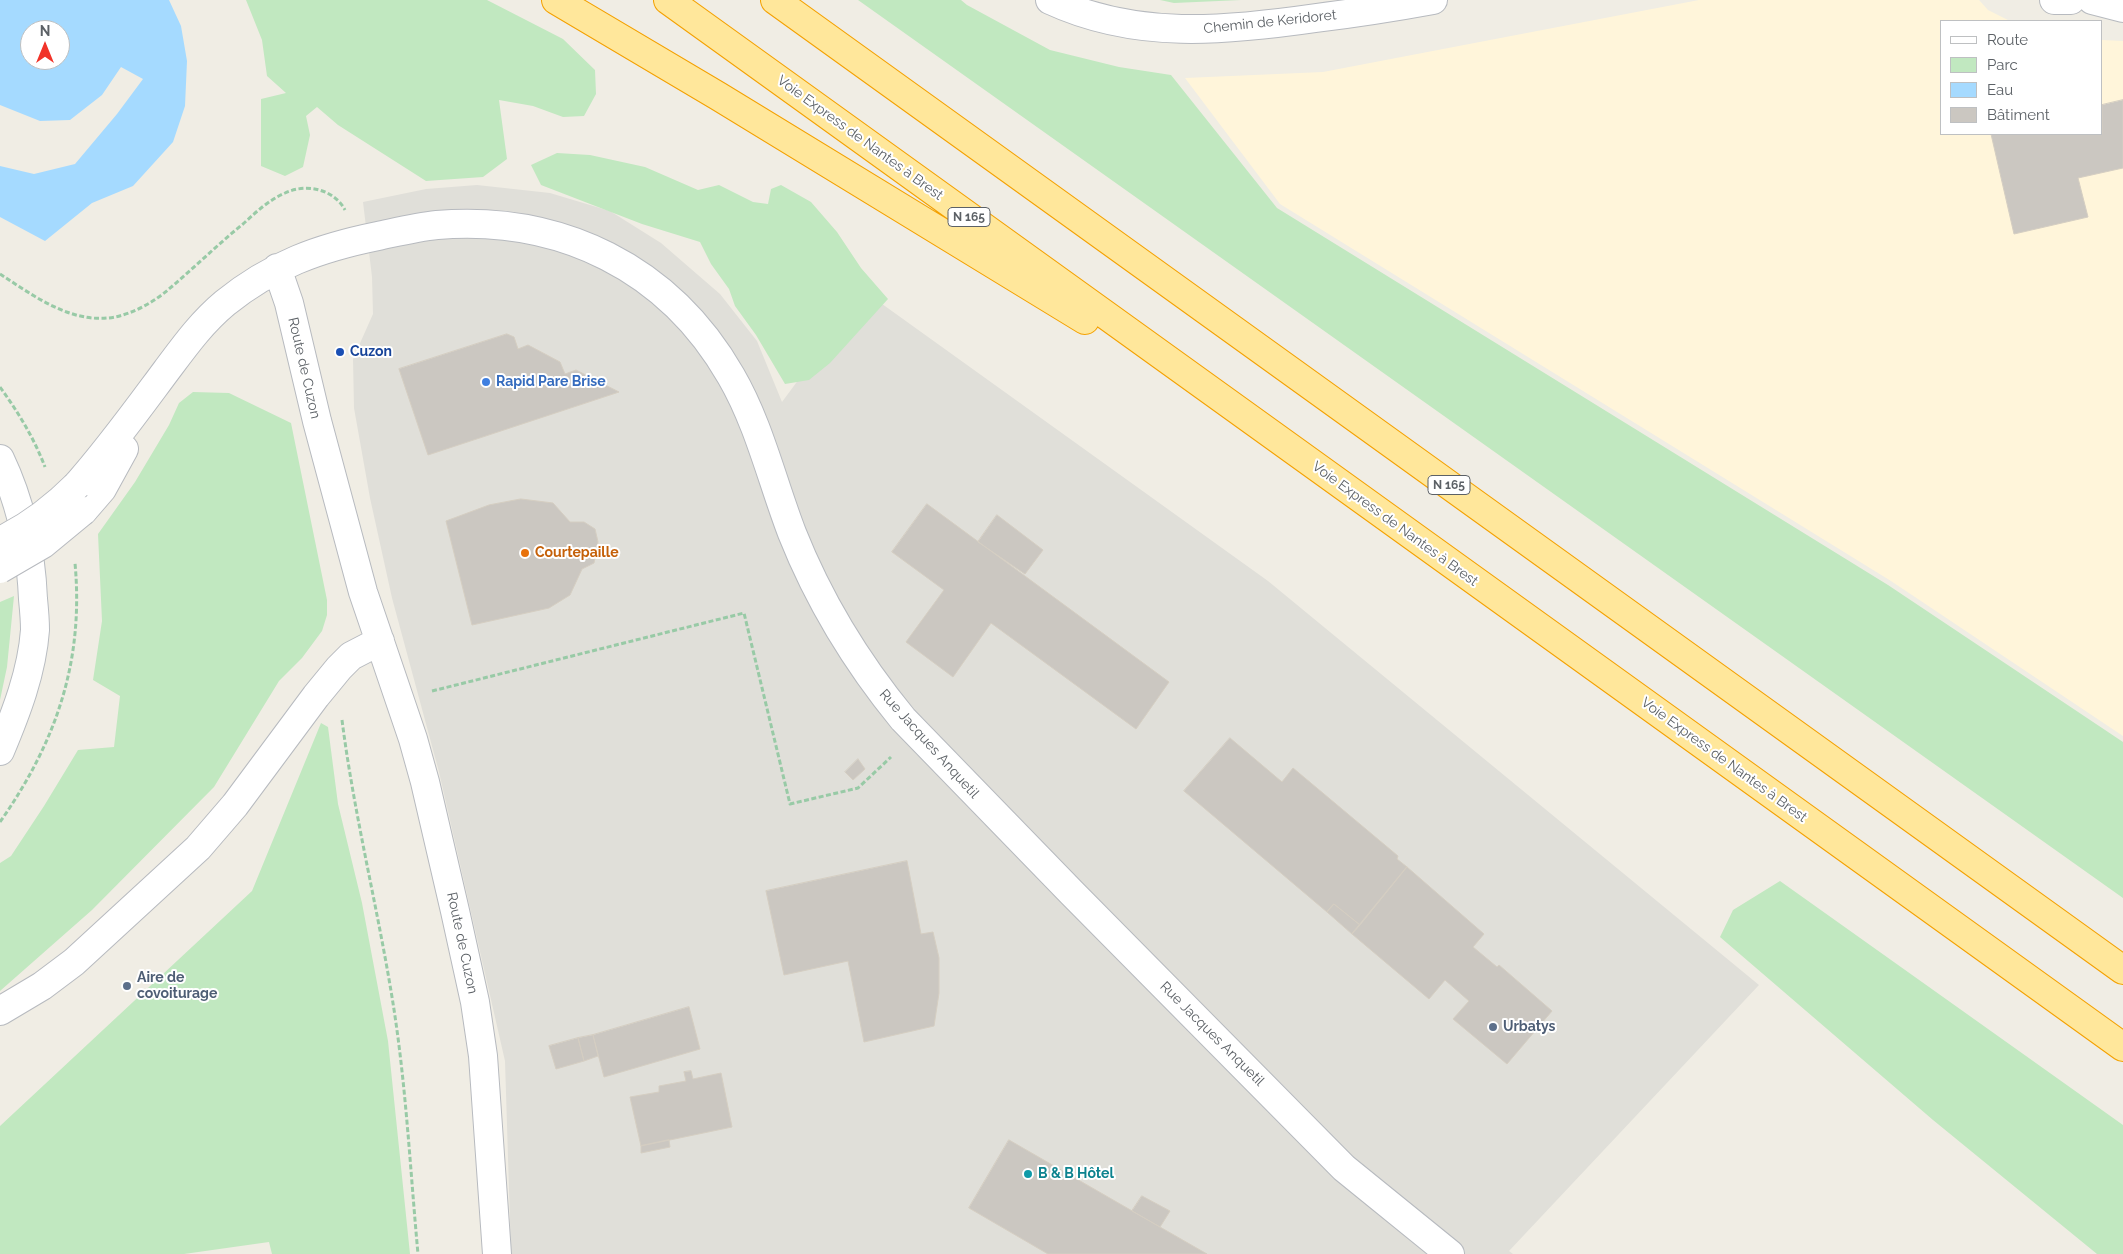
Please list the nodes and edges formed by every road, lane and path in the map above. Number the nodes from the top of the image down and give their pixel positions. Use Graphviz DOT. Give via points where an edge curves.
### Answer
graph roads {
  1 [pos="556,0"];
  2 [pos="668,0"];
  3 [pos="775,0"];
  4 [pos="1050,0"];
  5 [pos="1434,0"];
  6 [pos="2054,0"];
  7 [pos="2071,0"];
  8 [pos="2092,0"];
  9 [pos="2123,8"];
  10 [pos="352,242"];
  11 [pos="277,268"];
  12 [pos="0,274"];
  13 [pos="1270,433"];
  14 [pos="0,459"];
  15 [pos="80,498"];
  16 [pos="0,541"];
  17 [pos="0,569"];
  18 [pos="380,641"];
  19 [pos="327,682"];
  20 [pos="444,688"];
  21 [pos="916,734"];
  22 [pos="0,751"];
  23 [pos="2123,970"];
  24 [pos="0,1010"];
  25 [pos="2123,1047"];
  26 [pos="418,1254"];
  27 [pos="497,1254"];
  28 [pos="1450,1254"];
  1 -- 13 [label="highway"];
  2 -- 13 [label="highway, Voie Express de Nantes à Brest / N 165"];
  3 -- 23 [label="highway, N 165"];
  4 -- 5 [label="street, Chemin de Keridoret" via="1073,11 1114,22 1154,29 1220,30"];
  6 -- 7 [label="street"];
  8 -- 9 [label="street"];
  10 -- 11 [label="street, Rue Jacques Anquetil" via="306,255"];
  10 -- 12 [label="path" via="346,214 338,198 324,191 300,188 287,192 257,212 167,290 135,310 116,316 104,318 72,314 32,295"];
  10 -- 21 [label="street, Rue Jacques Anquetil" via="435,225 515,228 551,234 609,255 657,287 699,330 731,375 756,431 792,534 834,622 880,692"];
  11 -- 15 [label="street" via="249,284 210,316 186,342 103,455"];
  11 -- 18 [label="street, Route de Cuzon" via="289,303 349,542"];
  13 -- 25 [label="highway, Voie Express de Nantes à Brest / N 165"];
  14 -- 22 [label="street" via="18,504 26,538 32,569 35,630 18,708"];
  15 -- 16 [label="street, bridge" via="53,508"];
  15 -- 17 [label="street, bridge" via="64,528 44,544"];
  18 -- 19 [label="street" via="351,656"];
  18 -- 27 [label="street, Route de Cuzon" via="425,782 475,1002 483,1056"];
  19 -- 24 [label="street" via="235,805 198,848 74,962 42,986"];
  19 -- 26 [label="path" via="339,696 356,817 392,998 409,1138"];
  20 -- 21 [label="path" via="744,613 790,804 858,788"];
  21 -- 28 [label="street, Rue Jacques Anquetil" via="1344,1168"];
}
